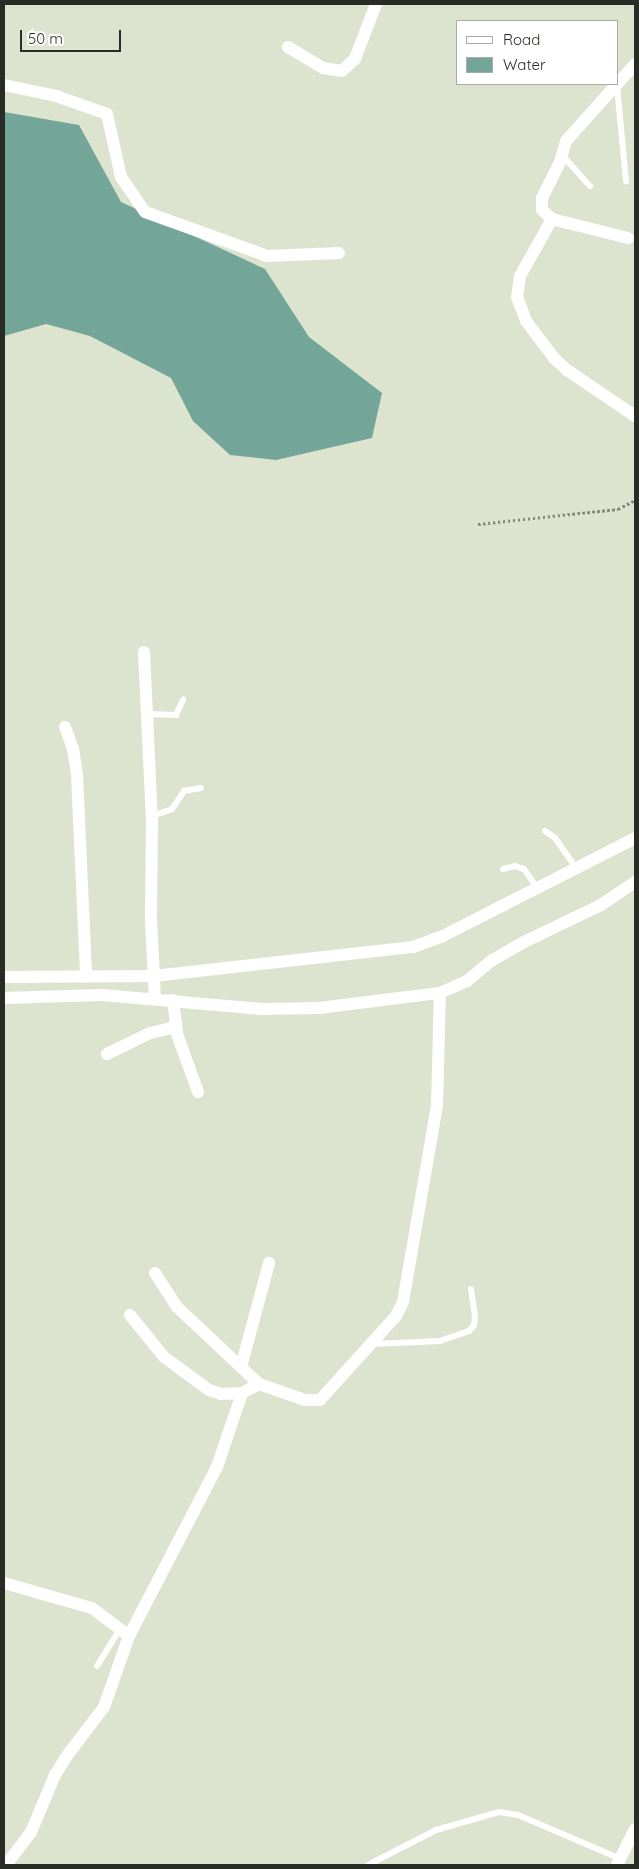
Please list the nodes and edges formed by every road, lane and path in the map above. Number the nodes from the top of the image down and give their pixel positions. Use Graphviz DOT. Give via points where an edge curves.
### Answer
graph roads {
  1 [pos="376,4"];
  2 [pos="288,47"];
  3 [pos="635,64"];
  4 [pos="619,81"];
  5 [pos="4,85"];
  6 [pos="615,85"];
  7 [pos="617,85"];
  8 [pos="562,155"];
  9 [pos="626,182"];
  10 [pos="590,186"];
  11 [pos="552,220"];
  12 [pos="628,238"];
  13 [pos="339,253"];
  14 [pos="635,416"];
  15 [pos="635,500"];
  16 [pos="478,524"];
  17 [pos="144,652"];
  18 [pos="183,700"];
  19 [pos="147,714"];
  20 [pos="65,727"];
  21 [pos="201,788"];
  22 [pos="152,816"];
  23 [pos="545,831"];
  24 [pos="635,838"];
  25 [pos="503,869"];
  26 [pos="577,870"];
  27 [pos="635,882"];
  28 [pos="538,888"];
  29 [pos="4,977"];
  30 [pos="86,977"];
  31 [pos="155,986"];
  32 [pos="440,993"];
  33 [pos="4,998"];
  34 [pos="173,1000"];
  35 [pos="176,1027"];
  36 [pos="107,1054"];
  37 [pos="198,1092"];
  38 [pos="269,1263"];
  39 [pos="155,1273"];
  40 [pos="471,1289"];
  41 [pos="130,1314"];
  42 [pos="368,1344"];
  43 [pos="241,1367"];
  44 [pos="259,1384"];
  45 [pos="242,1393"];
  46 [pos="4,1583"];
  47 [pos="125,1632"];
  48 [pos="97,1666"];
  49 [pos="635,1829"];
  50 [pos="619,1862"];
  51 [pos="6,1865"];
  52 [pos="368,1865"];
  1 -- 2 [label="street" via="355,58 342,71 323,68"];
  3 -- 4 [label="street"];
  5 -- 13 [label="street" via="56,96 107,114 121,177 145,212 267,256"];
  6 -- 8 [label="street" via="569,134"];
  7 -- 9 [label="lane"];
  8 -- 10 [label="lane"];
  8 -- 11 [label="street" via="542,198 542,210"];
  11 -- 12 [label="street"];
  11 -- 14 [label="street" via="520,276 517,297 520,309 540,340 568,370"];
  15 -- 16 [label="path" via="618,508"];
  17 -- 19 [label="street"];
  18 -- 19 [label="lane" via="176,715"];
  19 -- 22 [label="street"];
  20 -- 30 [label="street" via="73,749 78,783"];
  21 -- 22 [label="lane" via="184,792 172,809"];
  22 -- 31 [label="street"];
  23 -- 26 [label="lane" via="555,838"];
  24 -- 26 [label="street"];
  25 -- 28 [label="lane" via="516,866 524,869"];
  26 -- 28 [label="street"];
  27 -- 32 [label="street" via="601,905 524,942 467,981"];
  28 -- 31 [label="street" via="442,937 413,947"];
  29 -- 30 [label="street"];
  30 -- 31 [label="street"];
  31 -- 33 [label="street"];
  31 -- 34 [label="street"];
  32 -- 34 [label="street" via="319,1008 261,1009"];
  32 -- 42 [label="street" via="437,1105 403,1302 396,1316"];
  34 -- 35 [label="street"];
  35 -- 36 [label="street" via="150,1033"];
  35 -- 37 [label="street"];
  38 -- 43 [label="street"];
  39 -- 43 [label="street" via="177,1307"];
  40 -- 42 [label="lane" via="475,1317 469,1331 440,1342"];
  41 -- 45 [label="street" via="164,1357 209,1390 221,1394"];
  42 -- 44 [label="street" via="320,1400 305,1400"];
  43 -- 44 [label="street"];
  44 -- 45 [label="street"];
  45 -- 47 [label="street" via="217,1467"];
  46 -- 47 [label="street" via="92,1608"];
  47 -- 48 [label="lane"];
  47 -- 51 [label="street" via="104,1707 55,1775 31,1832"];
  49 -- 50 [label="street"];
  50 -- 52 [label="lane" via="518,1815 499,1812 436,1830"];
}
